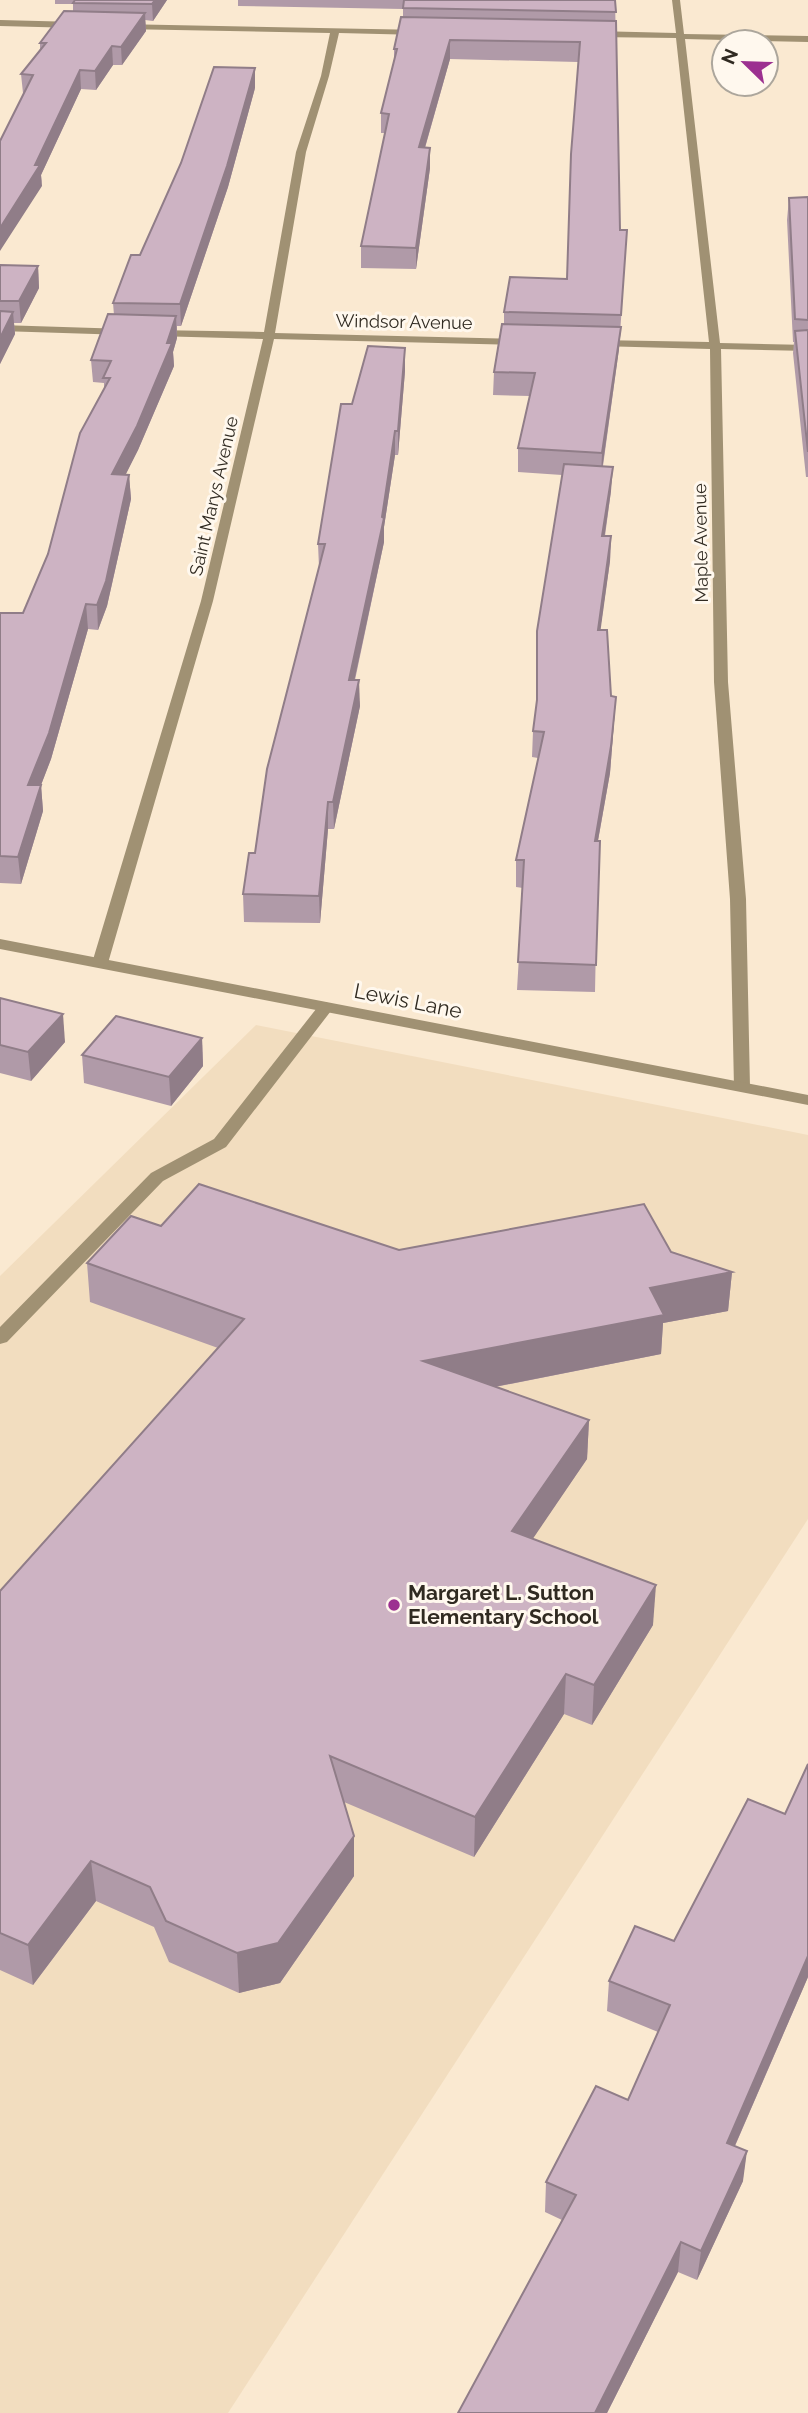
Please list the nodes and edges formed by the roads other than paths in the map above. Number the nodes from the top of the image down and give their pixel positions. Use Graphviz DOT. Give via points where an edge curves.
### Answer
graph roads {
  1 [pos="676,0"];
  2 [pos="0,23"];
  3 [pos="84,25"];
  4 [pos="111,26"];
  5 [pos="335,30"];
  6 [pos="431,32"];
  7 [pos="583,34"];
  8 [pos="679,36"];
  9 [pos="808,38"];
  10 [pos="0,328"];
  11 [pos="135,332"];
  12 [pos="148,333"];
  13 [pos="269,336"];
  14 [pos="534,342"];
  15 [pos="589,343"];
  16 [pos="715,346"];
  17 [pos="808,348"];
  18 [pos="0,944"];
  19 [pos="100,963"];
  20 [pos="326,1007"];
  21 [pos="742,1087"];
  22 [pos="808,1100"];
  23 [pos="0,1338"];
  1 -- 8 [label="street, Maple Avenue"];
  2 -- 3 [label="street"];
  4 -- 5 [label="street"];
  5 -- 6 [label="street"];
  5 -- 13 [label="street, Saint Marys Avenue" via="302,152"];
  7 -- 8 [label="street"];
  8 -- 9 [label="street"];
  8 -- 16 [label="street, Maple Avenue"];
  10 -- 11 [label="street"];
  12 -- 13 [label="street, Windsor Avenue"];
  13 -- 14 [label="street, Windsor Avenue"];
  13 -- 19 [label="street, Saint Marys Avenue" via="207,601"];
  15 -- 16 [label="street"];
  16 -- 17 [label="street"];
  16 -- 21 [label="street, Maple Avenue" via="721,682 738,899"];
  18 -- 19 [label="street, Lewis Lane"];
  19 -- 20 [label="street, Lewis Lane"];
  20 -- 21 [label="street, Lewis Lane"];
  20 -- 23 [label="street" via="220,1143 157,1177"];
  21 -- 22 [label="street, Lewis Lane"];
}
